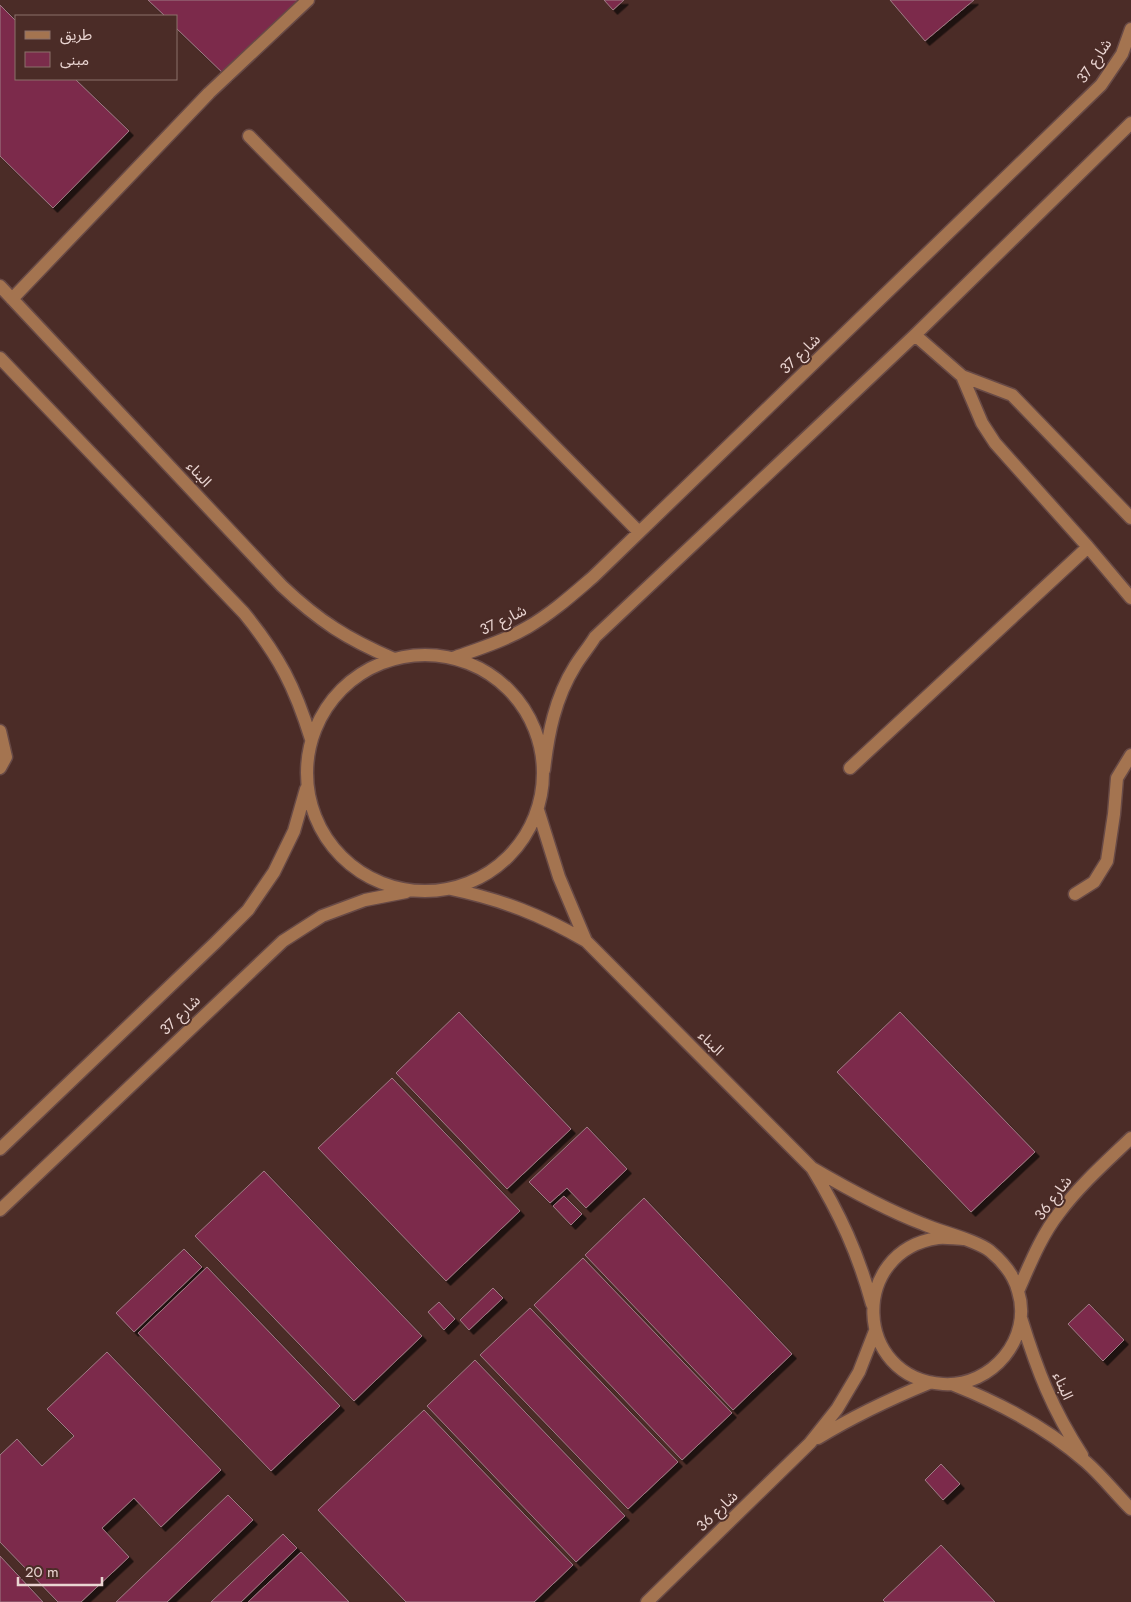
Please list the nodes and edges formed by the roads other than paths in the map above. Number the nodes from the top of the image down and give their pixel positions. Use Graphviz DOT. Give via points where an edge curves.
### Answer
graph roads {
  1 [pos="308,0"];
  2 [pos="1131,29"];
  3 [pos="1131,123"];
  4 [pos="249,136"];
  5 [pos="0,286"];
  6 [pos="12,299"];
  7 [pos="915,335"];
  8 [pos="0,358"];
  9 [pos="962,376"];
  10 [pos="1131,518"];
  11 [pos="639,532"];
  12 [pos="1088,547"];
  13 [pos="1131,598"];
  14 [pos="452,658"];
  15 [pos="394,659"];
  16 [pos="0,730"];
  17 [pos="311,739"];
  18 [pos="1131,755"];
  19 [pos="0,768"];
  20 [pos="850,768"];
  21 [pos="544,770"];
  22 [pos="307,787"];
  23 [pos="538,810"];
  24 [pos="452,888"];
  25 [pos="411,891"];
  26 [pos="1075,894"];
  27 [pos="586,941"];
  28 [pos="1131,1138"];
  29 [pos="0,1149"];
  30 [pos="812,1168"];
  31 [pos="0,1210"];
  32 [pos="965,1239"];
  33 [pos="1018,1291"];
  34 [pos="872,1306"];
  35 [pos="1021,1316"];
  36 [pos="875,1332"];
  37 [pos="929,1383"];
  38 [pos="954,1385"];
  39 [pos="810,1443"];
  40 [pos="1087,1463"];
  41 [pos="1131,1510"];
  42 [pos="647,1602"];
  1 -- 6 [label="street" via="209,93"];
  2 -- 11 [label="street, شارع 37" via="1122,54 1102,85"];
  3 -- 7 [label="street"];
  4 -- 11 [label="street"];
  5 -- 6 [label="street, البناء"];
  6 -- 15 [label="street, البناء" via="282,586 334,629"];
  7 -- 9 [label="street"];
  7 -- 21 [label="street" via="595,637 574,667 558,699 548,734"];
  8 -- 17 [label="street" via="250,620 286,672"];
  9 -- 10 [label="street" via="1012,395"];
  9 -- 12 [label="street" via="982,424"];
  11 -- 14 [label="street, شارع 37" via="562,604 528,627 491,645"];
  12 -- 13 [label="street"];
  12 -- 20 [label="street"];
  14 -- 15 [label="street" via="414,655"];
  14 -- 21 [label="street" via="493,676 524,707 541,748"];
  15 -- 17 [label="street" via="365,672 334,697 320,717"];
  16 -- 19 [label="street" via="6,757"];
  17 -- 22 [label="street"];
  18 -- 26 [label="street" via="1116,778 1107,861 1094,882"];
  21 -- 23 [label="street"];
  22 -- 25 [label="street" via="321,830 338,854 368,877"];
  22 -- 29 [label="street, شارع 37" via="294,831 274,872 248,910"];
  23 -- 24 [label="street" via="519,845 505,860 489,873"];
  23 -- 27 [label="street, البناء" via="559,877"];
  24 -- 25 [label="street"];
  24 -- 27 [label="street, البناء" via="522,908"];
  25 -- 31 [label="street, شارع 37" via="365,900 322,916 283,941"];
  27 -- 30 [label="street, البناء"];
  28 -- 33 [label="street, شارع 36" via="1086,1181 1058,1214"];
  30 -- 32 [label="street, البناء" via="886,1208"];
  30 -- 34 [label="street, البناء" via="848,1234"];
  32 -- 33 [label="street" via="995,1256 1007,1268"];
  32 -- 34 [label="street" via="939,1238 914,1245 893,1260 879,1281"];
  33 -- 35 [label="street"];
  34 -- 36 [label="street"];
  35 -- 38 [label="street" via="1014,1341 1000,1363 979,1378"];
  35 -- 40 [label="street, البناء" via="1047,1393"];
  36 -- 37 [label="street" via="886,1355 905,1373"];
  36 -- 39 [label="street, شارع 36" via="859,1372 837,1410"];
  37 -- 38 [label="street"];
  37 -- 39 [label="street, شارع 36" via="856,1416"];
  38 -- 40 [label="street, البناء" via="1025,1418"];
  39 -- 42 [label="street, شارع 36"];
  40 -- 41 [label="street, البناء"];
}
